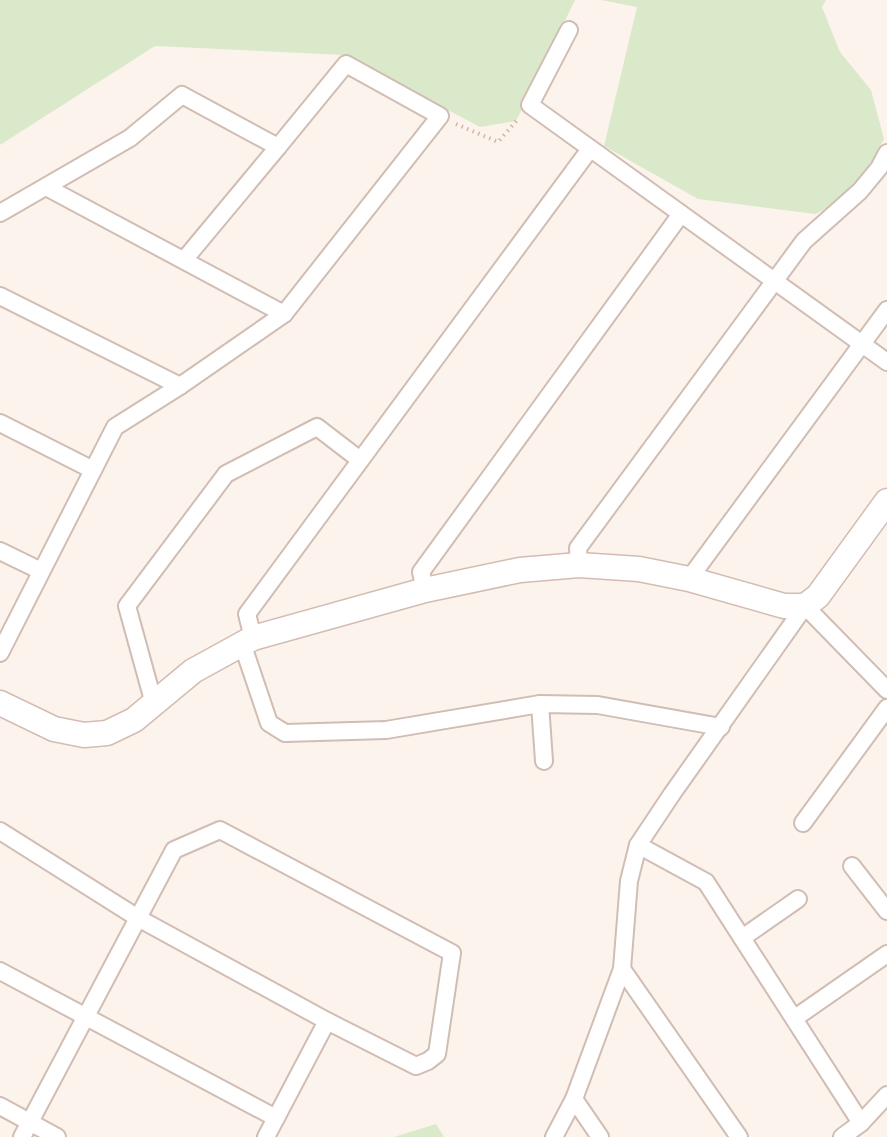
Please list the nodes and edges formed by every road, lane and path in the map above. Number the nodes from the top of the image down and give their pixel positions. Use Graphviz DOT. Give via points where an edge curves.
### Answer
graph roads {
  1 [pos="569,30"];
  2 [pos="530,105"];
  3 [pos="440,116"];
  4 [pos="278,147"];
  5 [pos="590,148"];
  6 [pos="887,153"];
  7 [pos="46,187"];
  8 [pos="0,213"];
  9 [pos="681,214"];
  10 [pos="184,260"];
  11 [pos="775,281"];
  12 [pos="0,296"];
  13 [pos="887,310"];
  14 [pos="284,314"];
  15 [pos="862,344"];
  16 [pos="887,362"];
  17 [pos="180,386"];
  18 [pos="0,423"];
  19 [pos="360,460"];
  20 [pos="93,470"];
  21 [pos="887,501"];
  22 [pos="0,551"];
  23 [pos="579,565"];
  24 [pos="42,571"];
  25 [pos="689,579"];
  26 [pos="425,590"];
  27 [pos="805,606"];
  28 [pos="248,640"];
  29 [pos="0,653"];
  30 [pos="887,690"];
  31 [pos="0,703"];
  32 [pos="154,704"];
  33 [pos="540,704"];
  34 [pos="887,708"];
  35 [pos="720,727"];
  36 [pos="544,761"];
  37 [pos="803,823"];
  38 [pos="0,831"];
  39 [pos="638,845"];
  40 [pos="852,866"];
  41 [pos="798,900"];
  42 [pos="887,910"];
  43 [pos="138,918"];
  44 [pos="742,938"];
  45 [pos="887,954"];
  46 [pos="622,969"];
  47 [pos="0,971"];
  48 [pos="86,1017"];
  49 [pos="795,1018"];
  50 [pos="327,1021"];
  51 [pos="887,1095"];
  52 [pos="574,1099"];
  53 [pos="0,1106"];
  54 [pos="276,1118"];
  55 [pos="861,1123"];
  56 [pos="26,1130"];
  57 [pos="57,1137"];
  58 [pos="266,1137"];
  59 [pos="554,1137"];
  60 [pos="600,1137"];
  61 [pos="740,1137"];
  62 [pos="843,1137"];
  1 -- 2 [label="street"];
  2 -- 3 [label="path" via="498,142"];
  2 -- 5 [label="street"];
  3 -- 4 [label="street" via="346,64"];
  3 -- 14 [label="street"];
  4 -- 7 [label="street" via="182,95 130,138"];
  4 -- 10 [label="street"];
  5 -- 9 [label="street"];
  5 -- 19 [label="street"];
  6 -- 11 [label="street" via="860,191 804,241"];
  7 -- 8 [label="street"];
  7 -- 10 [label="street"];
  9 -- 11 [label="street"];
  9 -- 26 [label="street" via="421,572"];
  10 -- 14 [label="street"];
  11 -- 15 [label="street"];
  11 -- 23 [label="street" via="578,548"];
  12 -- 17 [label="street"];
  13 -- 15 [label="street"];
  14 -- 17 [label="street"];
  15 -- 16 [label="street"];
  15 -- 25 [label="street"];
  17 -- 20 [label="street" via="115,427"];
  18 -- 20 [label="street"];
  19 -- 28 [label="street" via="247,614"];
  19 -- 32 [label="street" via="317,427 226,474 127,606"];
  20 -- 24 [label="street"];
  21 -- 27 [label="street" via="818,596"];
  22 -- 24 [label="street"];
  23 -- 25 [label="street" via="639,569"];
  23 -- 26 [label="street" via="520,570"];
  24 -- 29 [label="street"];
  25 -- 27 [label="street" via="783,606"];
  26 -- 28 [label="street"];
  27 -- 30 [label="street"];
  27 -- 35 [label="street"];
  28 -- 32 [label="street" via="193,671"];
  28 -- 33 [label="street" via="269,723 285,733 386,730"];
  31 -- 32 [label="street" via="54,729 84,735 107,733 134,720"];
  33 -- 35 [label="street" via="598,705"];
  33 -- 36 [label="street"];
  34 -- 37 [label="street"];
  35 -- 39 [label="street"];
  38 -- 43 [label="street"];
  39 -- 44 [label="street" via="706,882"];
  39 -- 46 [label="street" via="629,880"];
  40 -- 42 [label="street"];
  41 -- 44 [label="street"];
  43 -- 48 [label="street"];
  43 -- 50 [label="street"];
  43 -- 50 [label="street" via="174,850 220,830 452,953 437,1054 429,1061 416,1066"];
  44 -- 49 [label="street"];
  45 -- 49 [label="street"];
  46 -- 52 [label="street"];
  46 -- 61 [label="street"];
  47 -- 48 [label="street"];
  48 -- 54 [label="street"];
  48 -- 56 [label="street"];
  49 -- 55 [label="street"];
  50 -- 54 [label="street"];
  51 -- 55 [label="street"];
  52 -- 59 [label="street"];
  52 -- 60 [label="street"];
  53 -- 56 [label="street"];
  54 -- 58 [label="street"];
  55 -- 62 [label="street"];
  56 -- 57 [label="street"];
}
